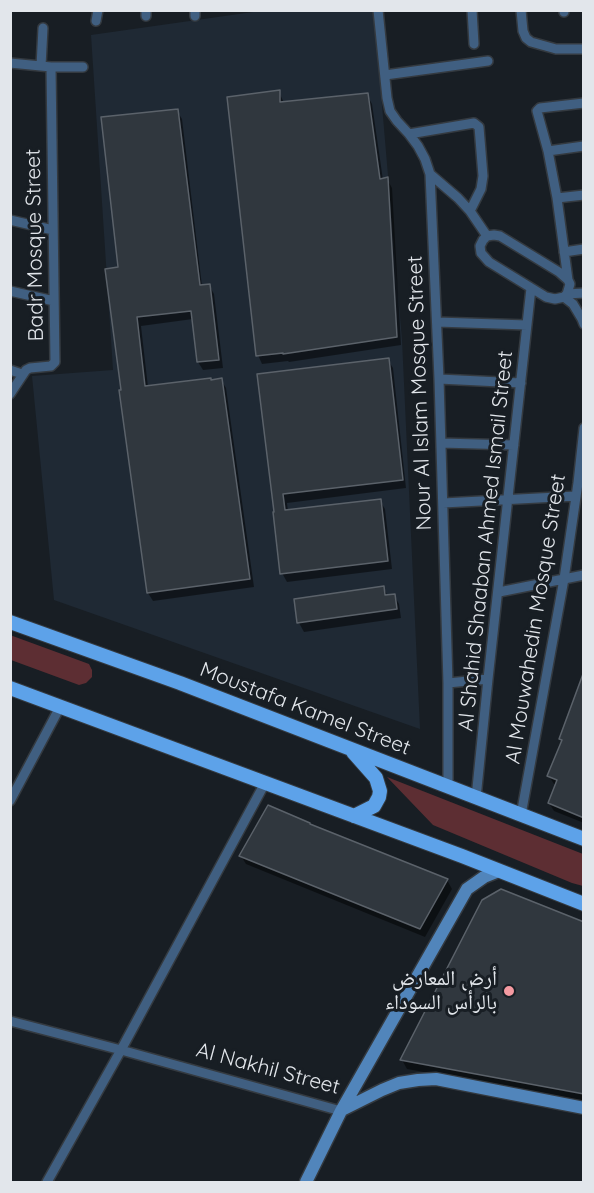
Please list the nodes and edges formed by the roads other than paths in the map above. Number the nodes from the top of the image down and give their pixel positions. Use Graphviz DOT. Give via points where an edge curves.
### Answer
graph roads {
  1 [pos="98,10"];
  2 [pos="378,10"];
  3 [pos="472,10"];
  4 [pos="521,10"];
  5 [pos="96,21"];
  6 [pos="43,28"];
  7 [pos="474,44"];
  8 [pos="584,49"];
  9 [pos="488,61"];
  10 [pos="10,63"];
  11 [pos="46,67"];
  12 [pos="83,67"];
  13 [pos="385,75"];
  14 [pos="584,103"];
  15 [pos="409,134"];
  16 [pos="584,146"];
  17 [pos="548,151"];
  18 [pos="430,174"];
  19 [pos="584,195"];
  20 [pos="557,198"];
  21 [pos="470,212"];
  22 [pos="10,220"];
  23 [pos="53,230"];
  24 [pos="487,236"];
  25 [pos="584,249"];
  26 [pos="564,252"];
  27 [pos="568,280"];
  28 [pos="531,288"];
  29 [pos="10,291"];
  30 [pos="584,293"];
  31 [pos="566,296"];
  32 [pos="54,302"];
  33 [pos="436,322"];
  34 [pos="584,324"];
  35 [pos="527,325"];
  36 [pos="10,370"];
  37 [pos="22,374"];
  38 [pos="439,379"];
  39 [pos="521,383"];
  40 [pos="10,394"];
  41 [pos="584,428"];
  42 [pos="441,443"];
  43 [pos="514,445"];
  44 [pos="581,483"];
  45 [pos="576,496"];
  46 [pos="508,499"];
  47 [pos="443,503"];
  48 [pos="584,575"];
  49 [pos="564,579"];
  50 [pos="499,592"];
  51 [pos="10,622"];
  52 [pos="488,679"];
  53 [pos="448,682"];
  54 [pos="10,688"];
  55 [pos="60,707"];
  56 [pos="351,749"];
  57 [pos="264,783"];
  58 [pos="448,787"];
  59 [pos="477,798"];
  60 [pos="10,801"];
  61 [pos="521,815"];
  62 [pos="354,816"];
  63 [pos="584,839"];
  64 [pos="499,871"];
  65 [pos="584,904"];
  66 [pos="10,1021"];
  67 [pos="121,1050"];
  68 [pos="584,1108"];
  69 [pos="341,1111"];
  70 [pos="47,1182"];
  71 [pos="306,1182"];
  1 -- 5 [label="street"];
  2 -- 13 [label="street, Nour Al Islam Mosque Street"];
  3 -- 7 [label="street"];
  4 -- 8 [label="street" via="523,31 531,42 556,49"];
  6 -- 11 [label="street, Badr Mosque Street"];
  9 -- 13 [label="street"];
  10 -- 11 [label="street"];
  11 -- 12 [label="street"];
  11 -- 23 [label="street, Badr Mosque Street"];
  13 -- 15 [label="street, Nour Al Islam Mosque Street" via="390,111"];
  14 -- 17 [label="street" via="540,108 537,113"];
  15 -- 18 [label="street, Nour Al Islam Mosque Street"];
  15 -- 21 [label="street" via="477,124 483,176"];
  16 -- 17 [label="street"];
  17 -- 20 [label="street"];
  18 -- 21 [label="street"];
  18 -- 33 [label="street, Nour Al Islam Mosque Street"];
  19 -- 20 [label="street"];
  20 -- 26 [label="street"];
  21 -- 24 [label="street"];
  22 -- 23 [label="street"];
  23 -- 32 [label="street, Badr Mosque Street"];
  24 -- 27 [label="street" via="500,236"];
  24 -- 28 [label="street" via="480,246 484,258"];
  25 -- 26 [label="street"];
  26 -- 27 [label="street"];
  27 -- 31 [label="street"];
  28 -- 31 [label="street" via="546,297"];
  28 -- 35 [label="street, Al Shahid Shaaban Ahmed Ismail Street"];
  29 -- 32 [label="street"];
  30 -- 31 [label="street"];
  31 -- 34 [label="street"];
  32 -- 37 [label="street, Badr Mosque Street" via="54,363"];
  33 -- 35 [label="street"];
  33 -- 38 [label="street, Nour Al Islam Mosque Street"];
  35 -- 39 [label="street, Al Shahid Shaaban Ahmed Ismail Street"];
  36 -- 37 [label="street"];
  37 -- 40 [label="street"];
  38 -- 39 [label="street"];
  38 -- 42 [label="street, Nour Al Islam Mosque Street"];
  39 -- 43 [label="street, Al Shahid Shaaban Ahmed Ismail Street"];
  41 -- 44 [label="street, Al Mouwahedin Mosque Street"];
  42 -- 43 [label="street"];
  42 -- 47 [label="street, Nour Al Islam Mosque Street"];
  43 -- 46 [label="street, Al Shahid Shaaban Ahmed Ismail Street"];
  44 -- 45 [label="street, Al Mouwahedin Mosque Street"];
  45 -- 46 [label="street"];
  45 -- 49 [label="street, Al Mouwahedin Mosque Street"];
  46 -- 47 [label="street"];
  46 -- 50 [label="street, Al Shahid Shaaban Ahmed Ismail Street"];
  47 -- 53 [label="street, Nour Al Islam Mosque Street"];
  48 -- 49 [label="street"];
  49 -- 50 [label="street"];
  49 -- 61 [label="street, Al Mouwahedin Mosque Street"];
  50 -- 52 [label="street, Al Shahid Shaaban Ahmed Ismail Street"];
  51 -- 56 [label="main road, Moustafa Kamel Street"];
  52 -- 53 [label="street"];
  52 -- 59 [label="street, Al Shahid Shaaban Ahmed Ismail Street"];
  53 -- 58 [label="street, Nour Al Islam Mosque Street"];
  54 -- 55 [label="main road"];
  55 -- 57 [label="main road"];
  55 -- 60 [label="street"];
  56 -- 58 [label="main road, Moustafa Kamel Street"];
  56 -- 62 [label="main road" via="376,778 380,791 374,806"];
  57 -- 62 [label="main road"];
  57 -- 67 [label="street"];
  58 -- 59 [label="main road, Moustafa Kamel Street"];
  59 -- 61 [label="main road, Moustafa Kamel Street"];
  61 -- 63 [label="main road, Moustafa Kamel Street"];
  62 -- 64 [label="main road"];
  64 -- 65 [label="main road"];
  64 -- 69 [label="main road" via="467,889"];
  66 -- 67 [label="street, Al Nakhil Street"];
  67 -- 69 [label="street, Al Nakhil Street"];
  67 -- 70 [label="street"];
  68 -- 69 [label="main road, Al Nakhil Street" via="436,1079 399,1083"];
  69 -- 71 [label="main road"];
}
